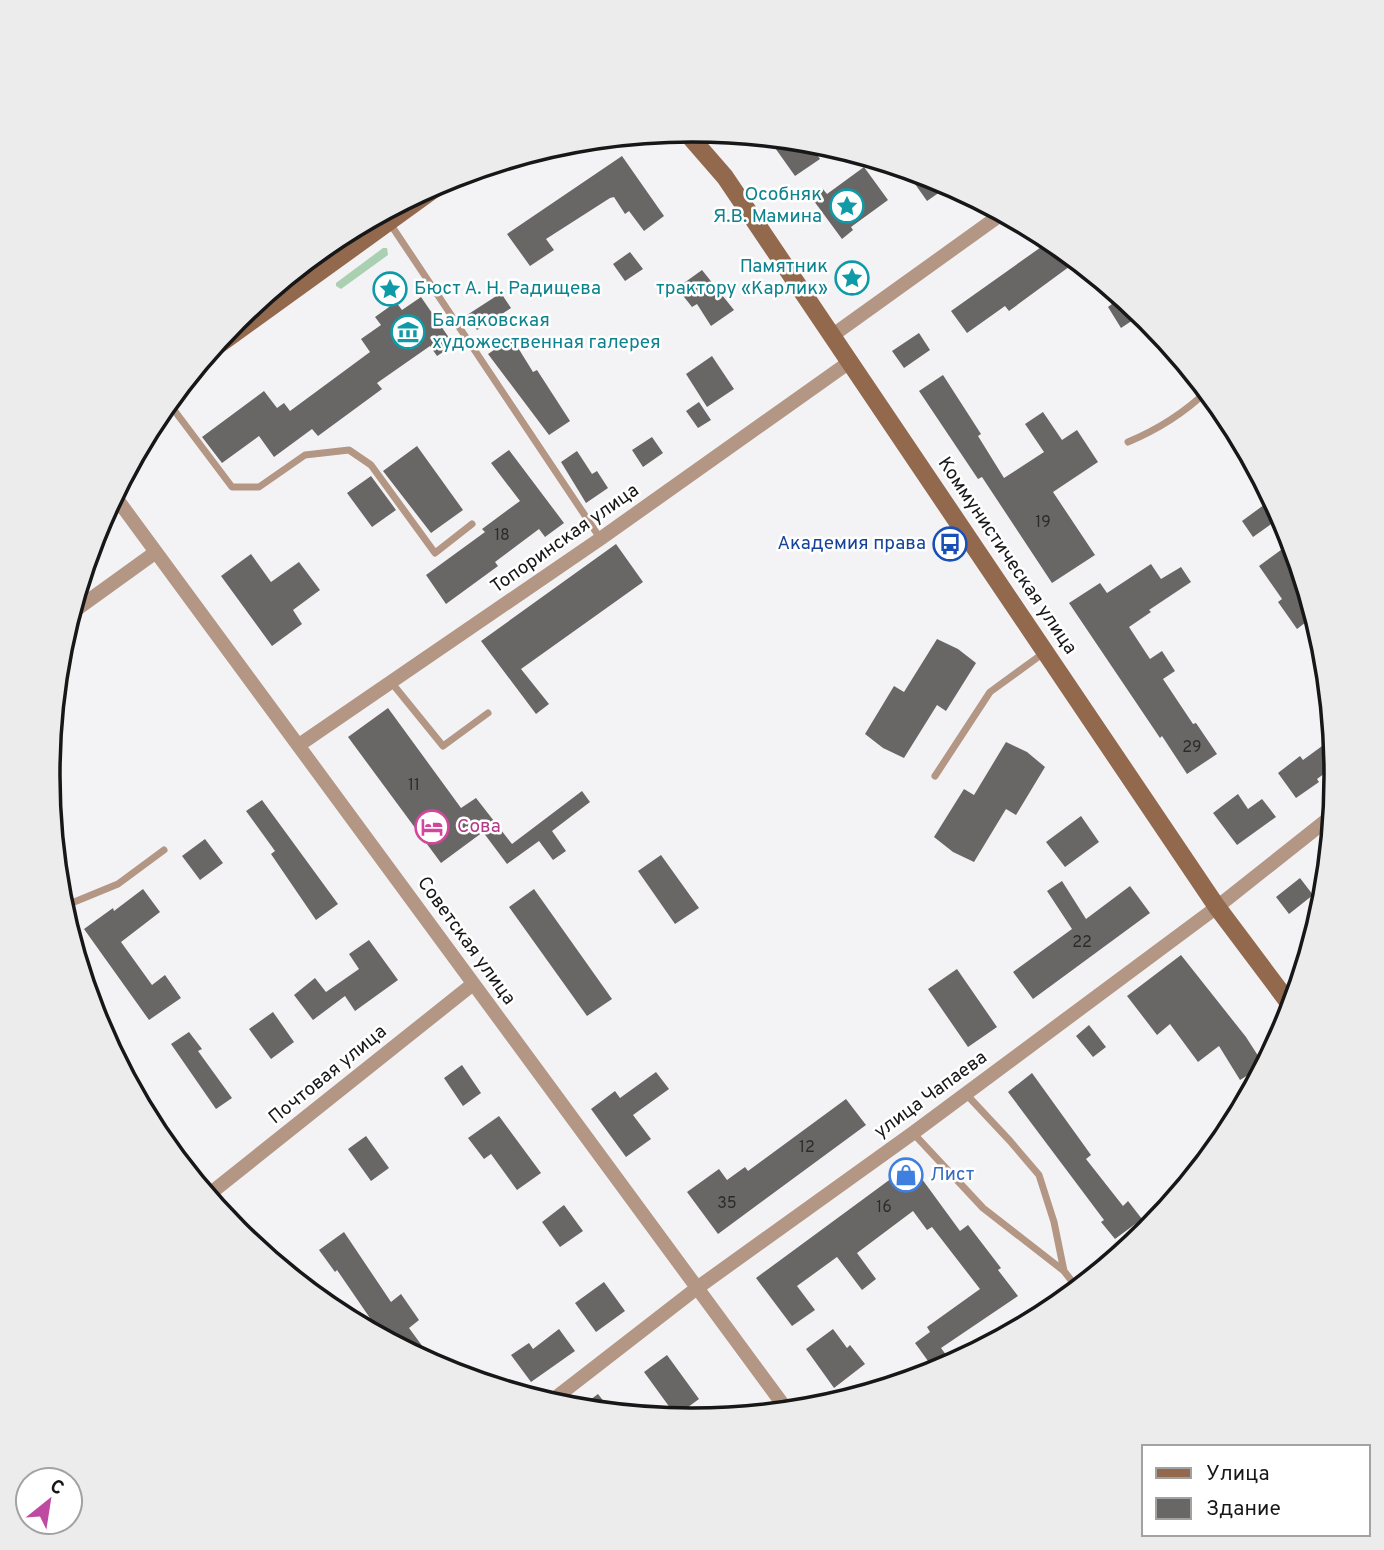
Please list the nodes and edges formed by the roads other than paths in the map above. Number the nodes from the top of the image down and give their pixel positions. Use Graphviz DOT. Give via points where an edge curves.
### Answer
graph roads {
  1 [pos="695,142"];
  2 [pos="393,218"];
  3 [pos="995,220"];
  4 [pos="389,221"];
  5 [pos="255,318"];
  6 [pos="833,335"];
  7 [pos="851,361"];
  8 [pos="1200,398"];
  9 [pos="175,411"];
  10 [pos="1128,442"];
  11 [pos="121,504"];
  12 [pos="472,524"];
  13 [pos="600,539"];
  14 [pos="156,552"];
  15 [pos="83,605"];
  16 [pos="1046,652"];
  17 [pos="391,682"];
  18 [pos="488,713"];
  19 [pos="299,745"];
  20 [pos="935,776"];
  21 [pos="1322,823"];
  22 [pos="164,850"];
  23 [pos="73,902"];
  24 [pos="1217,907"];
  25 [pos="473,984"];
  26 [pos="1284,996"];
  27 [pos="966,1094"];
  28 [pos="913,1133"];
  29 [pos="214,1190"];
  30 [pos="1064,1271"];
  31 [pos="1072,1281"];
  32 [pos="697,1287"];
  33 [pos="561,1393"];
  34 [pos="780,1401"];
  1 -- 6 [label="main road, Коммунистическая улица" via="725,177"];
  2 -- 4 [label="main road"];
  3 -- 6 [label="street"];
  4 -- 5 [label="main road"];
  4 -- 13 [label="lane"];
  6 -- 7 [label="main road, Коммунистическая улица"];
  7 -- 13 [label="street, Топоринская улица"];
  7 -- 16 [label="main road, Коммунистическая улица"];
  8 -- 10 [label="lane" via="1166,424"];
  9 -- 12 [label="lane" via="232,487 259,487 304,455 349,450 371,465 435,553"];
  11 -- 14 [label="street, Советская улица"];
  13 -- 17 [label="street, Топоринская улица"];
  14 -- 15 [label="street"];
  14 -- 19 [label="street, Советская улица"];
  16 -- 20 [label="lane" via="990,692"];
  16 -- 24 [label="main road, Коммунистическая улица"];
  17 -- 18 [label="lane" via="443,747"];
  17 -- 19 [label="street, Топоринская улица"];
  19 -- 25 [label="street, Советская улица"];
  21 -- 24 [label="street, улица Чапаева"];
  22 -- 23 [label="lane" via="118,884"];
  24 -- 26 [label="main road, Коммунистическая улица"];
  24 -- 27 [label="street, улица Чапаева"];
  25 -- 29 [label="street, Почтовая улица"];
  25 -- 32 [label="street, Советская улица"];
  27 -- 28 [label="street, улица Чапаева"];
  27 -- 30 [label="lane" via="1039,1175"];
  28 -- 30 [label="lane" via="983,1208"];
  28 -- 32 [label="street, улица Чапаева"];
  30 -- 31 [label="lane"];
  32 -- 33 [label="street, улица Чапаева"];
  32 -- 34 [label="street, Советская улица"];
}
